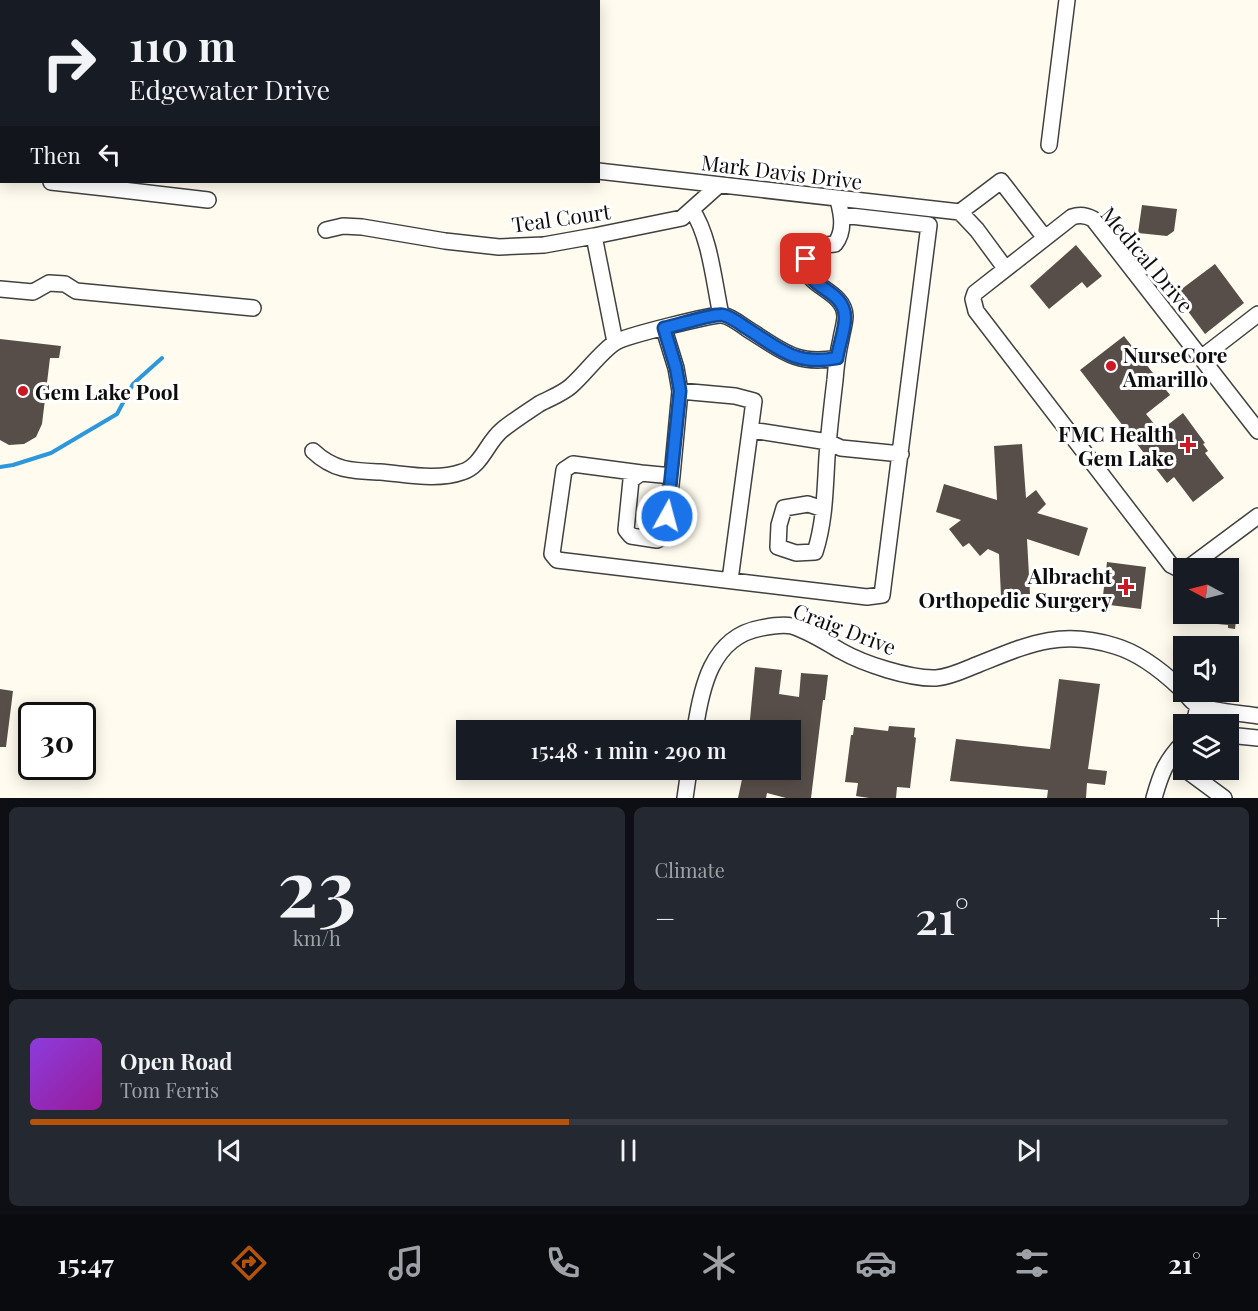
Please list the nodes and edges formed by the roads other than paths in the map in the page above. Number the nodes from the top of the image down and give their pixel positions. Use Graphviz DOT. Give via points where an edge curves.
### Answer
graph roads {
  1 [pos="1067,0"];
  2 [pos="1049,145"];
  3 [pos="600,171"];
  4 [pos="72,183"];
  5 [pos="115,185"];
  6 [pos="719,185"];
  7 [pos="208,200"];
  8 [pos="838,200"];
  9 [pos="692,210"];
  10 [pos="960,212"];
  11 [pos="842,215"];
  12 [pos="326,230"];
  13 [pos="594,236"];
  14 [pos="1046,238"];
  15 [pos="1005,268"];
  16 [pos="0,289"];
  17 [pos="253,308"];
  18 [pos="1258,314"];
  19 [pos="721,315"];
  20 [pos="664,328"];
  21 [pos="615,342"];
  22 [pos="837,358"];
  23 [pos="1201,358"];
  24 [pos="680,391"];
  25 [pos="751,430"];
  26 [pos="1258,431"];
  27 [pos="828,442"];
  28 [pos="313,452"];
  29 [pos="902,454"];
  30 [pos="641,473"];
  31 [pos="672,476"];
  32 [pos="823,509"];
  33 [pos="1258,516"];
  34 [pos="1201,558"];
  35 [pos="1173,566"];
  36 [pos="730,580"];
  37 [pos="1198,706"];
  38 [pos="1196,714"];
  39 [pos="1258,716"];
  40 [pos="697,720"];
  41 [pos="1239,736"];
  42 [pos="1258,738"];
  43 [pos="1173,753"];
  44 [pos="1169,757"];
  45 [pos="1173,760"];
  46 [pos="688,780"];
  47 [pos="1200,780"];
  48 [pos="685,798"];
  49 [pos="1154,798"];
  50 [pos="1224,798"];
  1 -- 2 [label="street"];
  3 -- 6 [label="street, Mark Davis Drive"];
  4 -- 5 [label="street"];
  5 -- 7 [label="street"];
  6 -- 8 [label="street, Mark Davis Drive"];
  6 -- 9 [label="street, Teal Court"];
  8 -- 10 [label="street, Mark Davis Drive"];
  8 -- 11 [label="street"];
  9 -- 13 [label="street, Teal Court" via="682,218"];
  9 -- 19 [label="street" via="706,243"];
  10 -- 14 [label="street" via="1001,181"];
  10 -- 15 [label="street"];
  11 -- 22 [label="street" via="841,236 835,244 811,250 805,268 810,278 841,302 845,316"];
  11 -- 29 [label="street" via="929,225"];
  12 -- 13 [label="street, Teal Court" via="362,226 499,247 544,245"];
  13 -- 21 [label="street"];
  14 -- 15 [label="street, Medical Drive"];
  14 -- 23 [label="street, Medical Drive" via="1077,215 1093,219"];
  15 -- 35 [label="street, Medical Drive" via="975,293 976,311"];
  16 -- 17 [label="street" via="33,292 49,283 76,291"];
  18 -- 23 [label="street"];
  19 -- 20 [label="street"];
  19 -- 22 [label="street" via="789,355 803,360"];
  20 -- 21 [label="street"];
  20 -- 24 [label="street"];
  21 -- 28 [label="street" via="569,388 500,432 478,462 464,472 443,476 352,471 329,464"];
  22 -- 27 [label="street"];
  23 -- 26 [label="street, Medical Drive"];
  24 -- 25 [label="street" via="754,401"];
  24 -- 31 [label="street"];
  25 -- 27 [label="street"];
  25 -- 36 [label="street"];
  27 -- 29 [label="street" via="841,448"];
  27 -- 32 [label="street"];
  29 -- 36 [label="street" via="882,595 867,597"];
  30 -- 31 [label="street"];
  30 -- 31 [label="street" via="631,480 626,530 631,536 657,540 665,536"];
  30 -- 36 [label="street" via="573,464 564,470 552,554 557,560"];
  33 -- 34 [label="street, Medical Drive"];
  37 -- 38 [label="street"];
  37 -- 39 [label="street"];
  37 -- 40 [label="street, Craig Drive" via="1144,660 1116,646 1086,640 1056,638 1029,644 939,678 870,664 791,626 776,625 740,634 723,648 708,671"];
  41 -- 42 [label="street"];
  43 -- 44 [label="street"];
  44 -- 45 [label="street"];
  44 -- 49 [label="street"];
  46 -- 48 [label="street"];
  47 -- 50 [label="street"];
}
